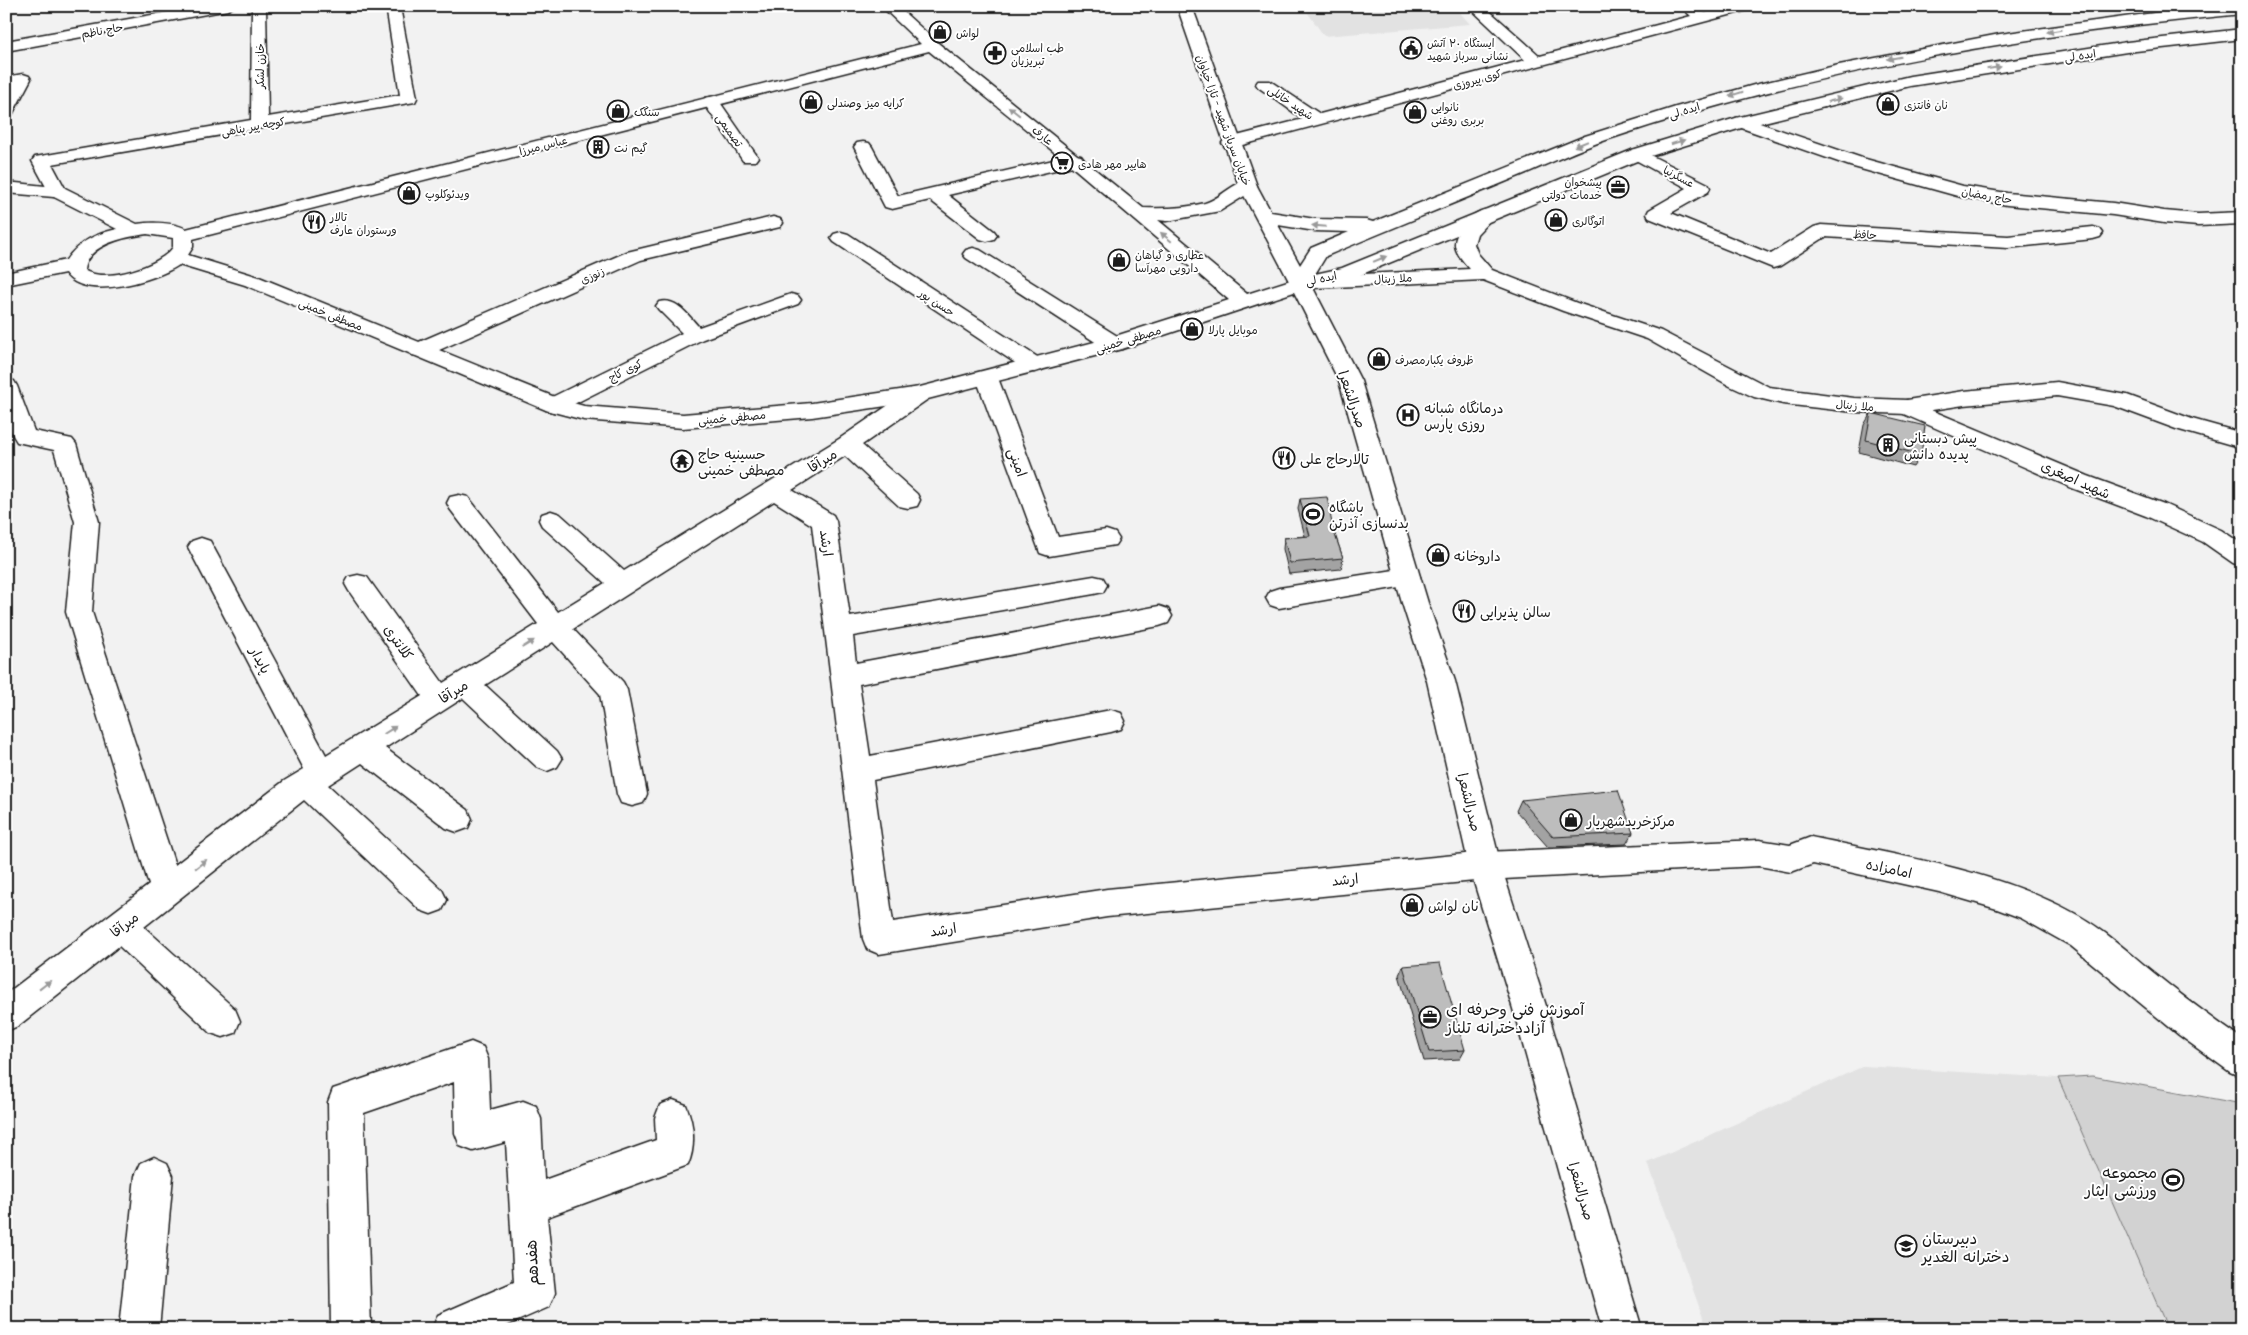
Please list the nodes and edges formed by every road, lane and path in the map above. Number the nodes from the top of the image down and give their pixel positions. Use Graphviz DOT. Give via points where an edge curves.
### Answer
graph roads {
  1 [pos="228,6"];
  2 [pos="259,6"];
  3 [pos="888,6"];
  4 [pos="1184,6"];
  5 [pos="1476,6"];
  6 [pos="1687,6"];
  7 [pos="1747,6"];
  8 [pos="393,7"];
  9 [pos="2242,9"];
  10 [pos="1703,18"];
  11 [pos="2089,26"];
  12 [pos="2242,34"];
  13 [pos="6,46"];
  14 [pos="932,46"];
  15 [pos="2127,47"];
  16 [pos="1538,63"];
  17 [pos="6,82"];
  18 [pos="1264,84"];
  19 [pos="711,102"];
  20 [pos="6,111"];
  21 [pos="1318,120"];
  22 [pos="1742,122"];
  23 [pos="260,125"];
  24 [pos="1231,143"];
  25 [pos="863,147"];
  26 [pos="1638,154"];
  27 [pos="749,157"];
  28 [pos="1075,160"];
  29 [pos="1248,186"];
  30 [pos="6,187"];
  31 [pos="58,192"];
  32 [pos="933,193"];
  33 [pos="1137,212"];
  34 [pos="1656,214"];
  35 [pos="1486,215"];
  36 [pos="1265,216"];
  37 [pos="2242,218"];
  38 [pos="773,223"];
  39 [pos="1385,224"];
  40 [pos="134,230"];
  41 [pos="2093,233"];
  42 [pos="987,235"];
  43 [pos="182,236"];
  44 [pos="841,238"];
  45 [pos="973,254"];
  46 [pos="1468,255"];
  47 [pos="175,257"];
  48 [pos="1438,263"];
  49 [pos="73,265"];
  50 [pos="1485,274"];
  51 [pos="6,279"];
  52 [pos="1300,283"];
  53 [pos="791,300"];
  54 [pos="1244,302"];
  55 [pos="666,306"];
  56 [pos="696,335"];
  57 [pos="1114,344"];
  58 [pos="420,350"];
  59 [pos="1034,365"];
  60 [pos="987,378"];
  61 [pos="6,386"];
  62 [pos="920,394"];
  63 [pos="554,405"];
  64 [pos="1908,407"];
  65 [pos="2242,441"];
  66 [pos="847,444"];
  67 [pos="775,490"];
  68 [pos="908,500"];
  69 [pos="460,502"];
  70 [pos="550,520"];
  71 [pos="1106,539"];
  72 [pos="201,547"];
  73 [pos="2242,557"];
  74 [pos="1407,577"];
  75 [pos="358,584"];
  76 [pos="622,585"];
  77 [pos="1094,585"];
  78 [pos="1280,598"];
  79 [pos="1160,616"];
  80 [pos="555,627"];
  81 [pos="838,629"];
  82 [pos="844,676"];
  83 [pos="465,683"];
  84 [pos="439,699"];
  85 [pos="1111,721"];
  86 [pos="363,747"];
  87 [pos="547,759"];
  88 [pos="856,770"];
  89 [pos="313,778"];
  90 [pos="632,794"];
  91 [pos="457,819"];
  92 [pos="1485,866"];
  93 [pos="167,890"];
  94 [pos="431,900"];
  95 [pos="120,927"];
  96 [pos="6,1015"];
  97 [pos="223,1021"];
  98 [pos="2242,1060"];
  99 [pos="673,1118"];
  100 [pos="154,1176"];
  101 [pos="527,1205"];
  102 [pos="139,1329"];
  103 [pos="351,1329"];
  104 [pos="452,1329"];
  105 [pos="1622,1329"];
  1 -- 13 [label="street, حاج ناظم"];
  2 -- 23 [label="street, خازن لشکر"];
  3 -- 14 [label="street, عارف"];
  4 -- 24 [label="street, خیابان سرباز شهید - تازا خیاوان"];
  5 -- 16 [label="street"];
  6 -- 10 [label="street"];
  7 -- 10 [label="street, کوی پیروزی"];
  8 -- 23 [label="street, کوچه پیر پناهی" via="409,98"];
  9 -- 11 [label="street, ایده لى"];
  10 -- 16 [label="street, کوی پیروزی"];
  11 -- 15 [label="street"];
  11 -- 39 [label="street, ایده لى, one-way" via="1878,61 1745,91 1602,136"];
  12 -- 15 [label="street, ایده لى"];
  14 -- 19 [label="street, عباس میرزا"];
  28 -- 14 [label="street, عارف, one-way"];
  22 -- 15 [label="street, ایده لى, one-way" via="1910,81"];
  16 -- 21 [label="street, کوی پیروزی"];
  17 -- 20 [label="street" via="23,79"];
  18 -- 21 [label="street, شهید خانلی"];
  19 -- 27 [label="street, تصمیمی"];
  19 -- 43 [label="street, عباس میرزا"];
  21 -- 24 [label="street, کوی پیروزی"];
  26 -- 22 [label="street, ایده لى, one-way"];
  22 -- 37 [label="street, حاج رمضان" via="1856,162 1961,191 2164,217 2198,220"];
  23 -- 31 [label="street, کوچه پیر پناهی" via="41,161"];
  24 -- 29 [label="street, خیابان سرباز شهید - تازا خیاوان"];
  25 -- 32 [label="street" via="892,203"];
  26 -- 34 [label="street, عسگرنیا" via="1701,188"];
  26 -- 35 [label="street, ایده لى"];
  28 -- 32 [label="street"];
  28 -- 33 [label="street, عارف"];
  29 -- 33 [label="street" via="1213,206 1167,215"];
  29 -- 36 [label="street, خیابان سرباز شهید - تازا خیاوان"];
  30 -- 31 [label="street"];
  31 -- 40 [label="street"];
  32 -- 42 [label="street"];
  54 -- 33 [label="street, عارف, one-way"];
  34 -- 41 [label="street, حافظ" via="1774,262 1821,231 2008,242"];
  35 -- 46 [label="street" via="1467,232 1464,244"];
  52 -- 35 [label="street, ایده لى, one-way" via="1348,272"];
  39 -- 36 [label="street, one-way" via="1321,227"];
  36 -- 52 [label="street, خیابان سرباز شهید - تازا خیاوان"];
  38 -- 58 [label="street, زنوزی" via="634,256"];
  39 -- 52 [label="street, ایده لى" via="1318,252"];
  40 -- 43 [label="street" via="163,228"];
  40 -- 49 [label="street" via="98,241 77,257"];
  43 -- 47 [label="street" via="184,246"];
  44 -- 59 [label="street, حسن پور"];
  45 -- 57 [label="street"];
  46 -- 48 [label="street"];
  46 -- 50 [label="street, ملا زینال"];
  47 -- 49 [label="street" via="146,274 110,282 81,278 74,272"];
  47 -- 58 [label="street, مصطفی خمینی" via="252,281"];
  48 -- 50 [label="street, ملا زینال"];
  48 -- 52 [label="street, ملا زینال"];
  49 -- 51 [label="street"];
  50 -- 64 [label="street, ملا زینال" via="1654,335 1762,392 1854,405"];
  52 -- 54 [label="street, مصطفی خمینی"];
  52 -- 74 [label="street, صدرالشعرا" via="1350,381"];
  53 -- 56 [label="street, کوی کاج"];
  54 -- 57 [label="street, مصطفی خمینی"];
  55 -- 56 [label="street"];
  56 -- 63 [label="street, کوی کاج"];
  57 -- 59 [label="street, مصطفی خمینی"];
  58 -- 63 [label="street, مصطفی خمینی"];
  59 -- 60 [label="street, مصطفی خمینی"];
  60 -- 62 [label="street, مصطفی خمینی"];
  60 -- 71 [label="street, امینی" via="1049,547"];
  61 -- 93 [label="street" via="25,437 64,444 87,522 79,612"];
  62 -- 63 [label="street, مصطفی خمینی" via="812,410 683,421 584,413"];
  62 -- 66 [label="street, میرآقا"];
  64 -- 65 [label="street, ملا زینال" via="2056,389 2119,400"];
  64 -- 73 [label="street, شهید اصغری" via="2080,482 2155,510 2212,536"];
  66 -- 67 [label="street, میرآقا"];
  66 -- 68 [label="street"];
  67 -- 76 [label="street, میرآقا"];
  67 -- 81 [label="street, ارشد" via="824,521"];
  69 -- 80 [label="street"];
  70 -- 76 [label="street"];
  72 -- 89 [label="street, پایدار"];
  74 -- 78 [label="street"];
  74 -- 92 [label="street, صدرالشعرا" via="1440,681"];
  75 -- 84 [label="street, کلانتری"];
  76 -- 80 [label="street, میرآقا"];
  77 -- 81 [label="street"];
  79 -- 82 [label="street"];
  83 -- 80 [label="street, میرآقا, one-way"];
  80 -- 90 [label="street" via="613,690"];
  81 -- 82 [label="street, ارشد"];
  82 -- 88 [label="street, ارشد"];
  83 -- 84 [label="street, میرآقا"];
  83 -- 87 [label="street"];
  86 -- 84 [label="street, میرآقا, one-way"];
  85 -- 88 [label="street"];
  86 -- 89 [label="street, میرآقا"];
  86 -- 91 [label="street"];
  88 -- 92 [label="street, ارشد" via="879,939 1107,903"];
  93 -- 89 [label="street, میرآقا, one-way"];
  89 -- 94 [label="street, پایدار"];
  92 -- 98 [label="street, امامزاده" via="1759,853 1791,859 1811,850 1980,889 2063,923"];
  92 -- 105 [label="street, صدرالشعرا" via="1530,1009"];
  93 -- 95 [label="street, میرآقا"];
  96 -- 95 [label="street, میرآقا, one-way"];
  95 -- 97 [label="street"];
  99 -- 101 [label="street" via="675,1152"];
  100 -- 102 [label="street"];
  101 -- 103 [label="street" via="523,1119 473,1133 471,1059 346,1102"];
  101 -- 104 [label="street, هفدهم" via="534,1293"];
}
